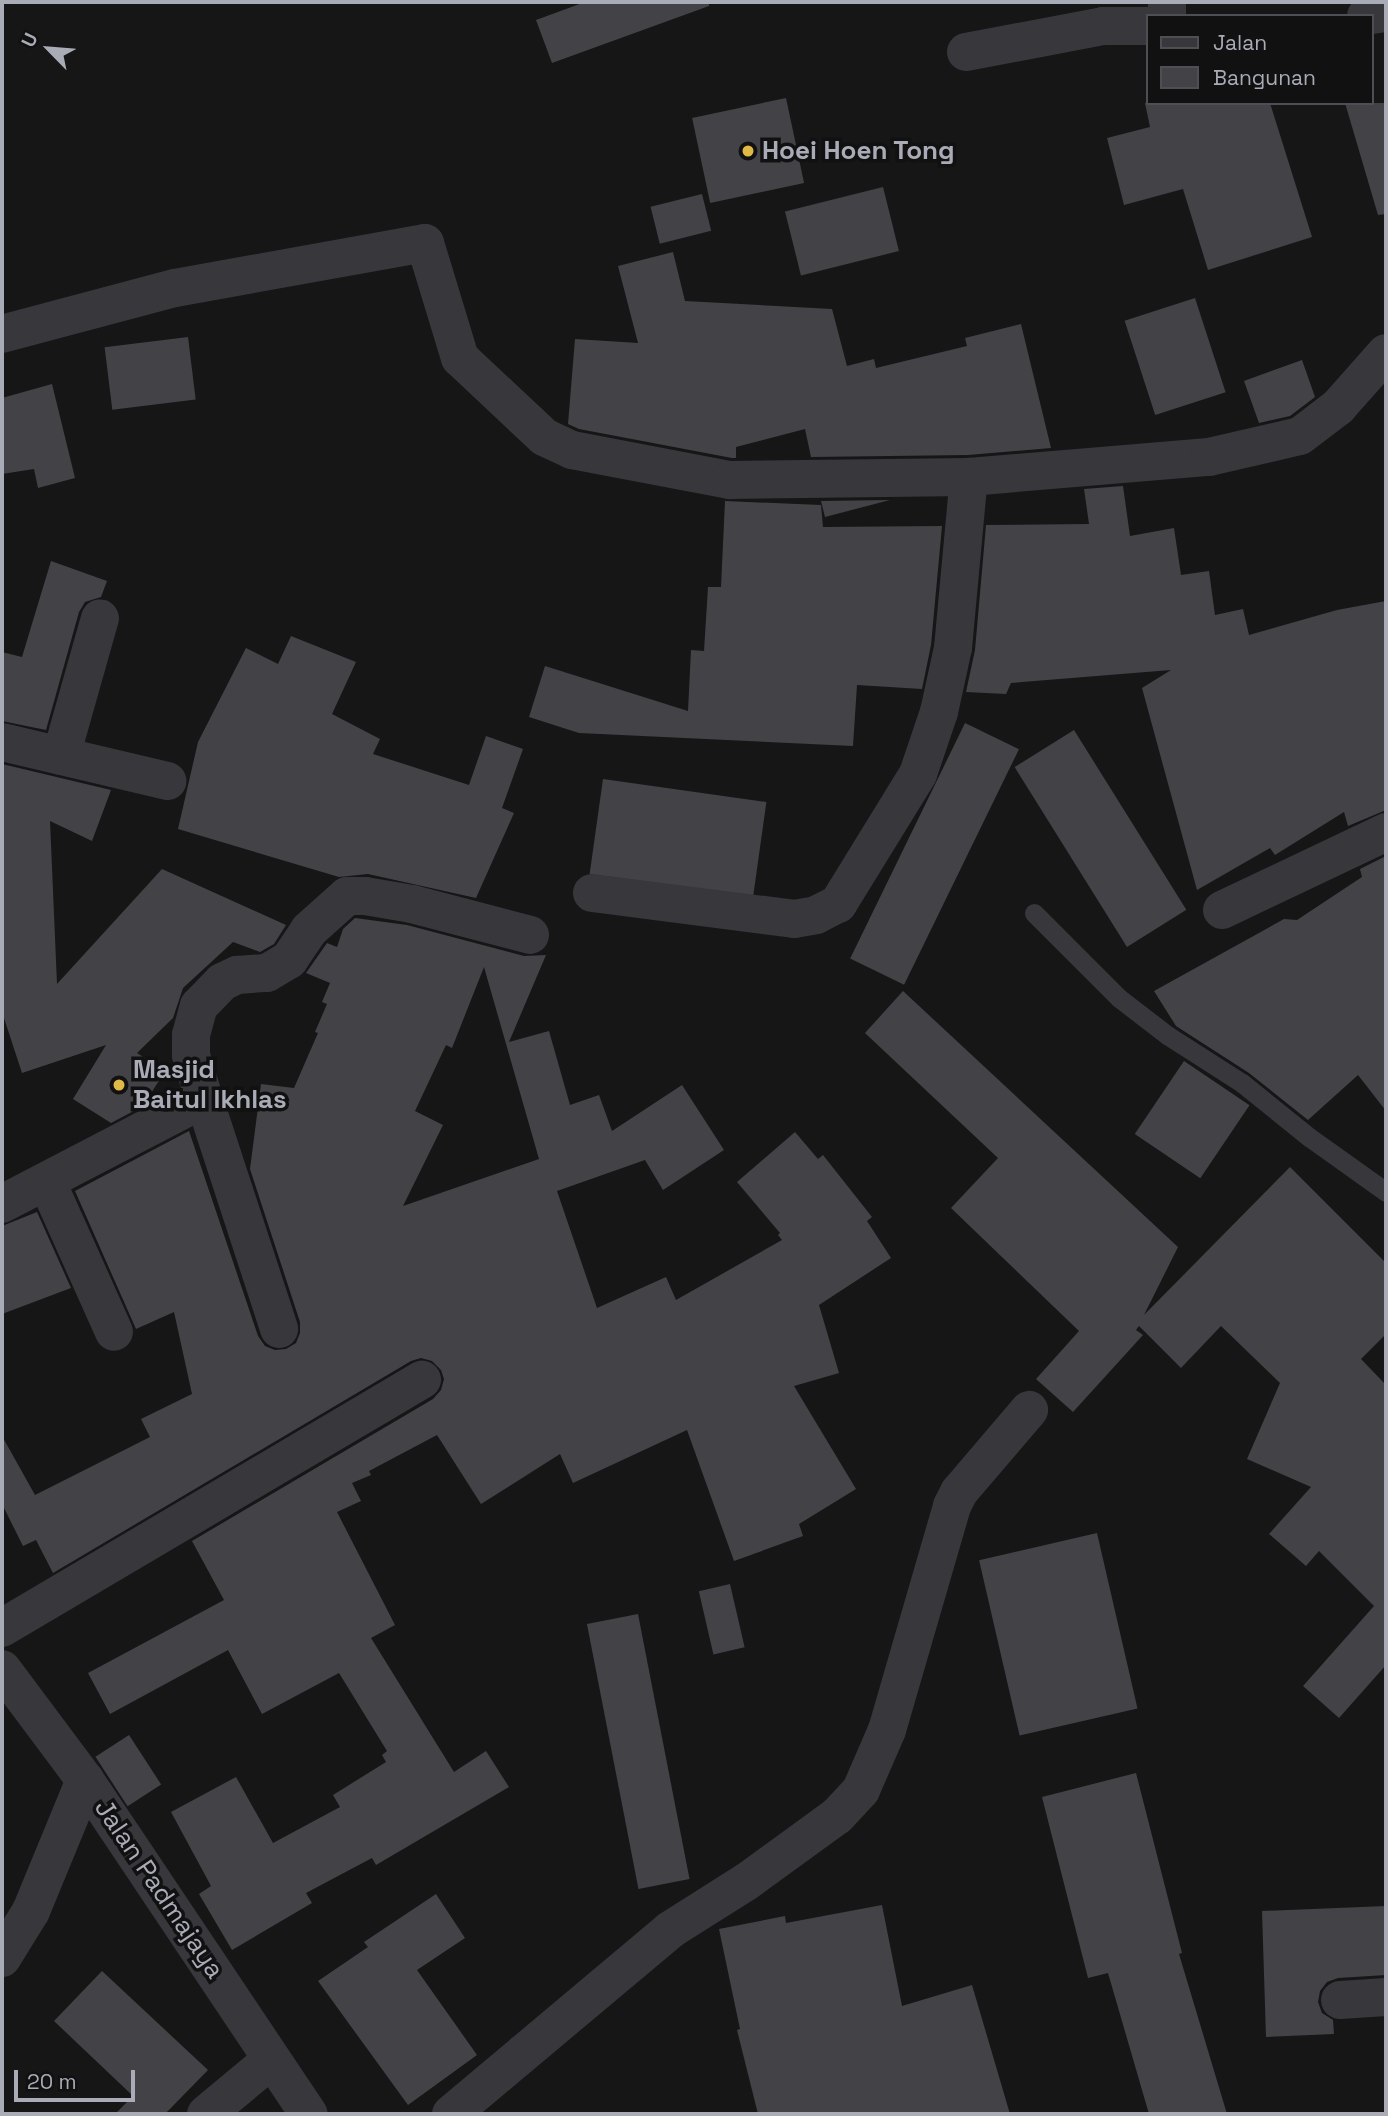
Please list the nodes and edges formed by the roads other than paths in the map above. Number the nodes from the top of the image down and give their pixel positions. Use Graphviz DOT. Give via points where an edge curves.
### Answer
graph roads {
  1 [pos="1146,26"];
  2 [pos="966,52"];
  3 [pos="2,334"];
  4 [pos="1386,353"];
  5 [pos="969,477"];
  6 [pos="100,618"];
  7 [pos="2,742"];
  8 [pos="61,756"];
  9 [pos="167,781"];
  10 [pos="1386,832"];
  11 [pos="592,893"];
  12 [pos="1222,910"];
  13 [pos="1034,914"];
  14 [pos="530,935"];
  15 [pos="204,1099"];
  16 [pos="47,1182"];
  17 [pos="1386,1192"];
  18 [pos="2,1205"];
  19 [pos="279,1329"];
  20 [pos="114,1332"];
  21 [pos="422,1380"];
  22 [pos="1029,1410"];
  23 [pos="2,1628"];
  24 [pos="2,1669"];
  25 [pos="85,1780"];
  26 [pos="2,1958"];
  27 [pos="1386,1997"];
  28 [pos="1340,2000"];
  29 [pos="271,2060"];
  30 [pos="206,2114"];
  31 [pos="309,2114"];
  32 [pos="451,2114"];
  1 -- 2 [label="street" via="1103,26"];
  3 -- 5 [label="street" via="175,288 425,243 460,358 544,437 572,450 730,480"];
  4 -- 5 [label="street" via="1338,407 1300,436 1209,457"];
  5 -- 11 [label="street" via="953,648 939,712 918,774 838,904 794,919"];
  6 -- 8 [label="street"];
  7 -- 8 [label="street"];
  8 -- 9 [label="street"];
  10 -- 12 [label="street"];
  13 -- 17 [label="lane" via="1119,998 1233,1076"];
  14 -- 15 [label="street" via="412,904 347,896 309,930 289,960 267,973 237,975 222,982 199,1006 191,1055"];
  15 -- 16 [label="street"];
  15 -- 19 [label="street"];
  16 -- 18 [label="street"];
  16 -- 20 [label="street"];
  21 -- 23 [label="street"];
  22 -- 32 [label="street" via="952,1506 887,1730 861,1790 827,1823 670,1930"];
  24 -- 25 [label="street, Jalan Padmajaya"];
  25 -- 26 [label="street" via="32,1912"];
  25 -- 29 [label="street, Jalan Padmajaya"];
  27 -- 28 [label="street"];
  29 -- 30 [label="street"];
  29 -- 31 [label="street, Jalan Padmajaya"];
}
